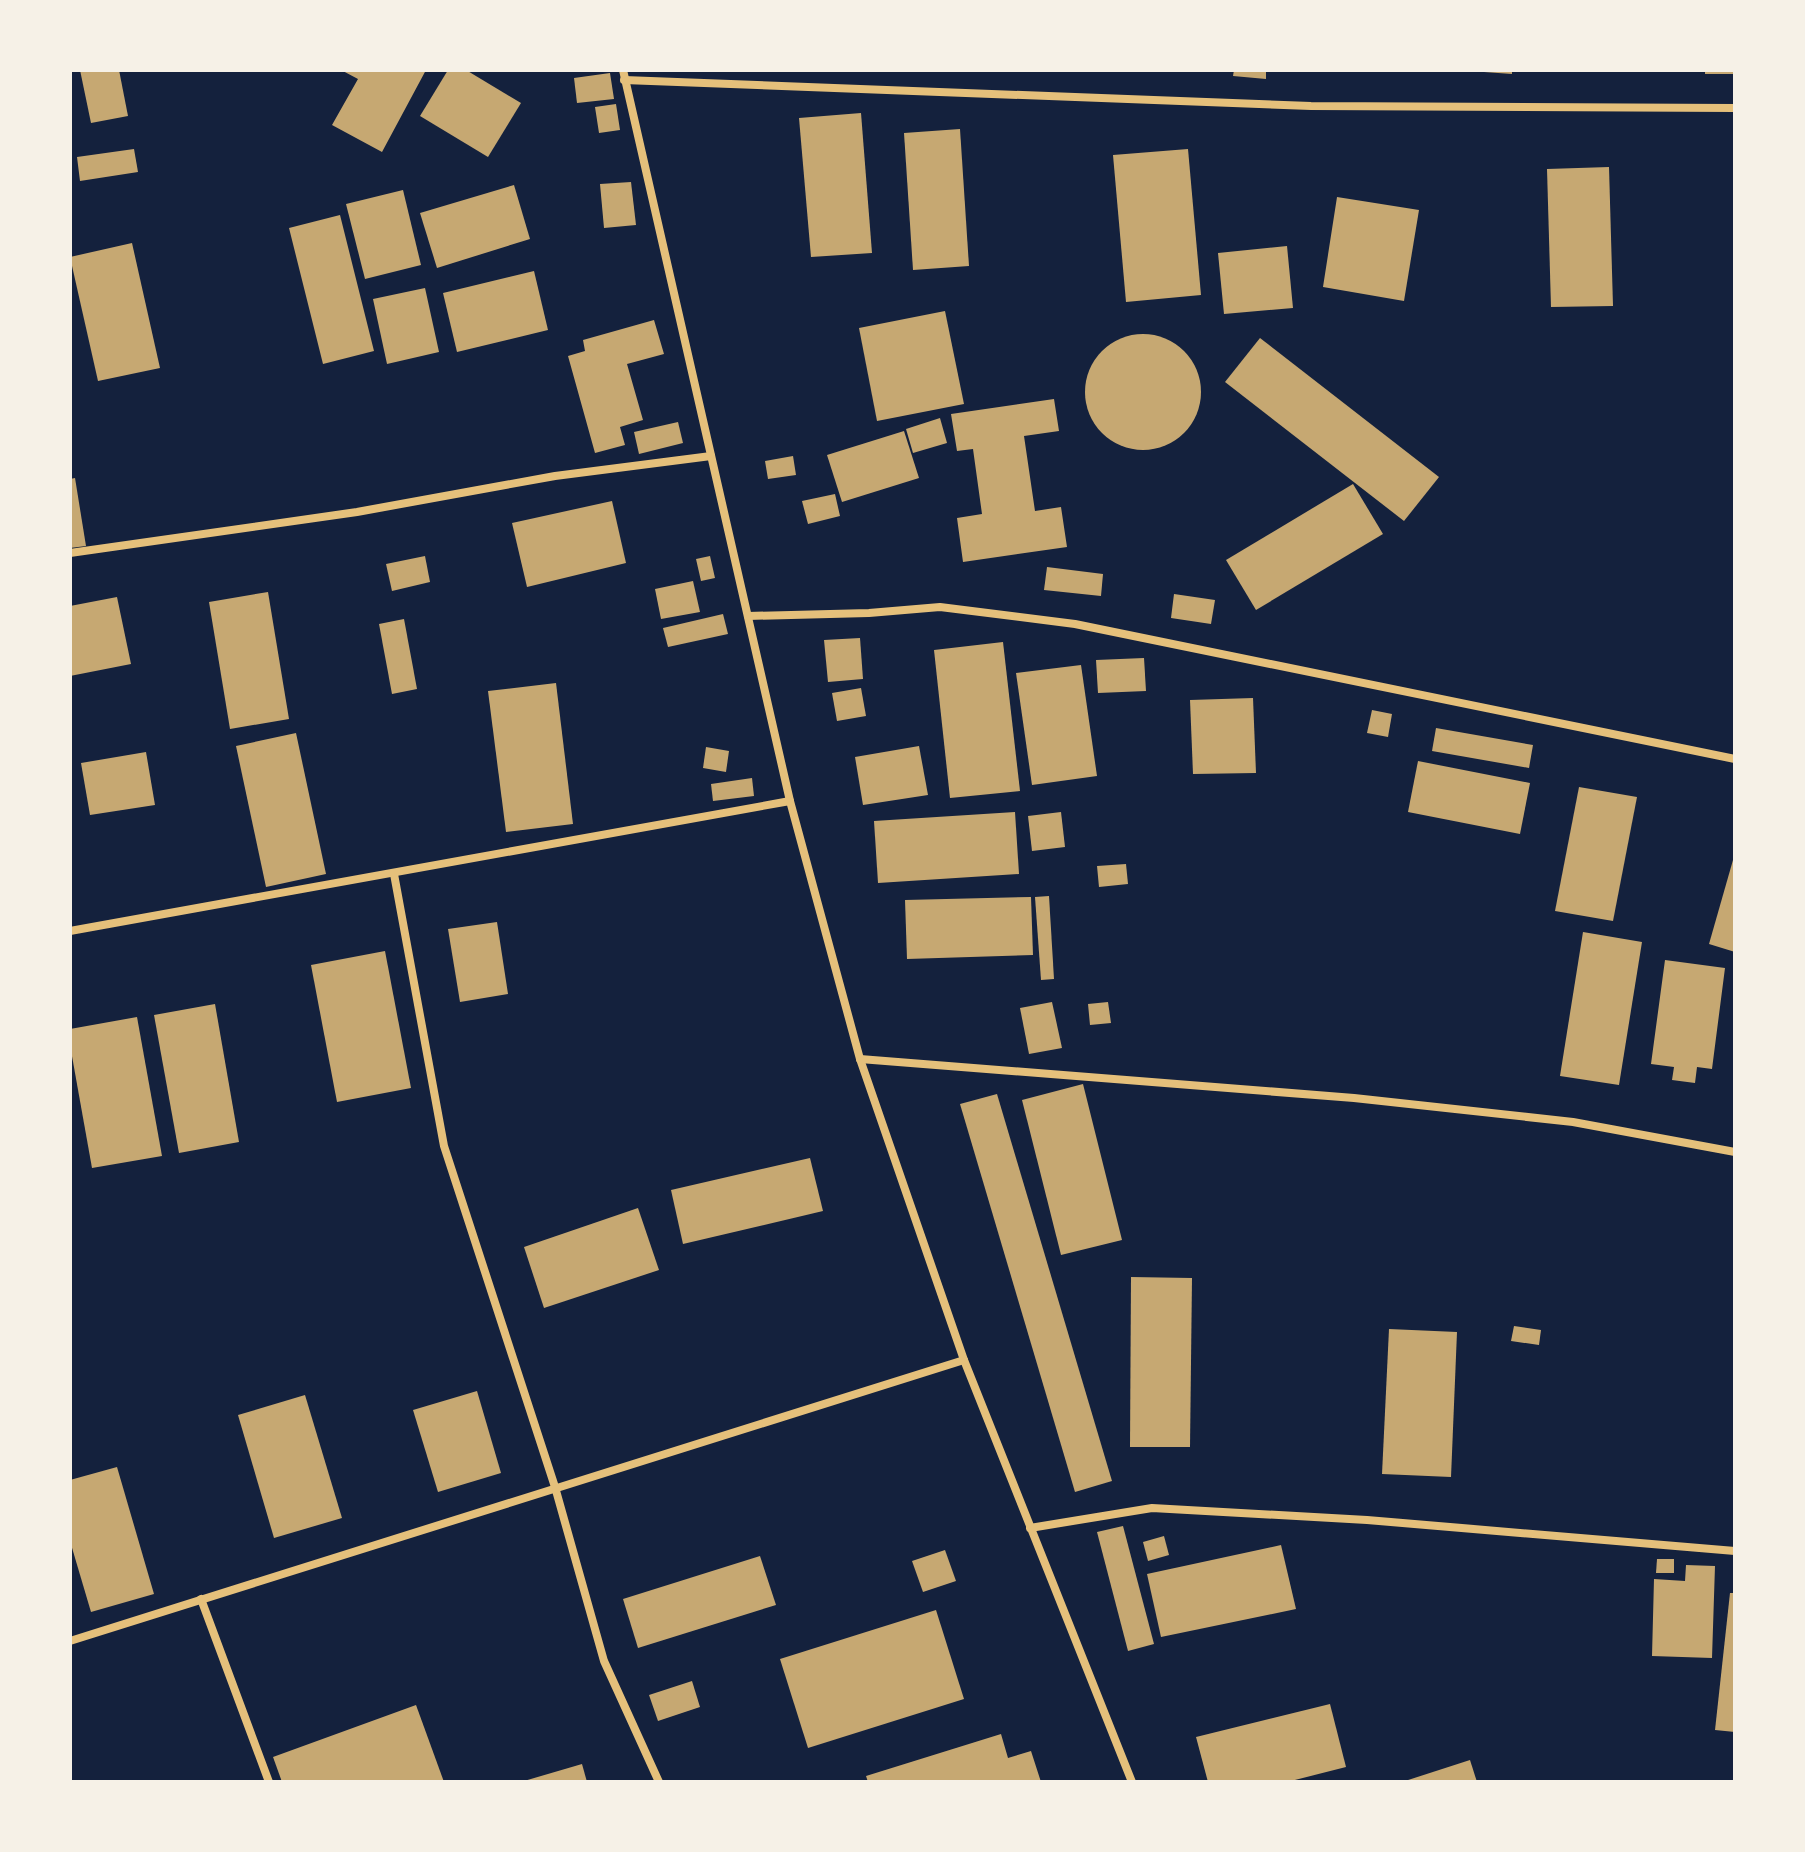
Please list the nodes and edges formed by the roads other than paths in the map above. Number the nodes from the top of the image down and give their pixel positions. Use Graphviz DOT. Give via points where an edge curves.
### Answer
graph roads {
  1 [pos="623,70"];
  2 [pos="624,80"];
  3 [pos="1735,108"];
  4 [pos="711,456"];
  5 [pos="70,553"];
  6 [pos="748,616"];
  7 [pos="1735,759"];
  8 [pos="790,801"];
  9 [pos="394,874"];
  10 [pos="70,931"];
  11 [pos="860,1059"];
  12 [pos="1735,1152"];
  13 [pos="964,1360"];
  14 [pos="555,1487"];
  15 [pos="1030,1528"];
  16 [pos="1735,1551"];
  17 [pos="201,1599"];
  18 [pos="70,1641"];
  19 [pos="269,1782"];
  20 [pos="659,1782"];
  21 [pos="1132,1782"];
  1 -- 2 [label="street"];
  2 -- 3 [label="street" via="1311,106"];
  2 -- 4 [label="street"];
  4 -- 5 [label="street"];
  4 -- 6 [label="street"];
  6 -- 7 [label="street" via="940,607 1075,624"];
  6 -- 8 [label="street"];
  8 -- 9 [label="street"];
  8 -- 11 [label="street"];
  9 -- 10 [label="street"];
  9 -- 14 [label="street" via="444,1146"];
  11 -- 12 [label="street" via="1354,1098 1573,1122"];
  11 -- 13 [label="street"];
  13 -- 14 [label="street"];
  13 -- 15 [label="street"];
  14 -- 17 [label="street"];
  14 -- 20 [label="street" via="604,1661"];
  15 -- 16 [label="street" via="1152,1508"];
  15 -- 21 [label="street"];
  17 -- 18 [label="street"];
  17 -- 19 [label="street"];
}
